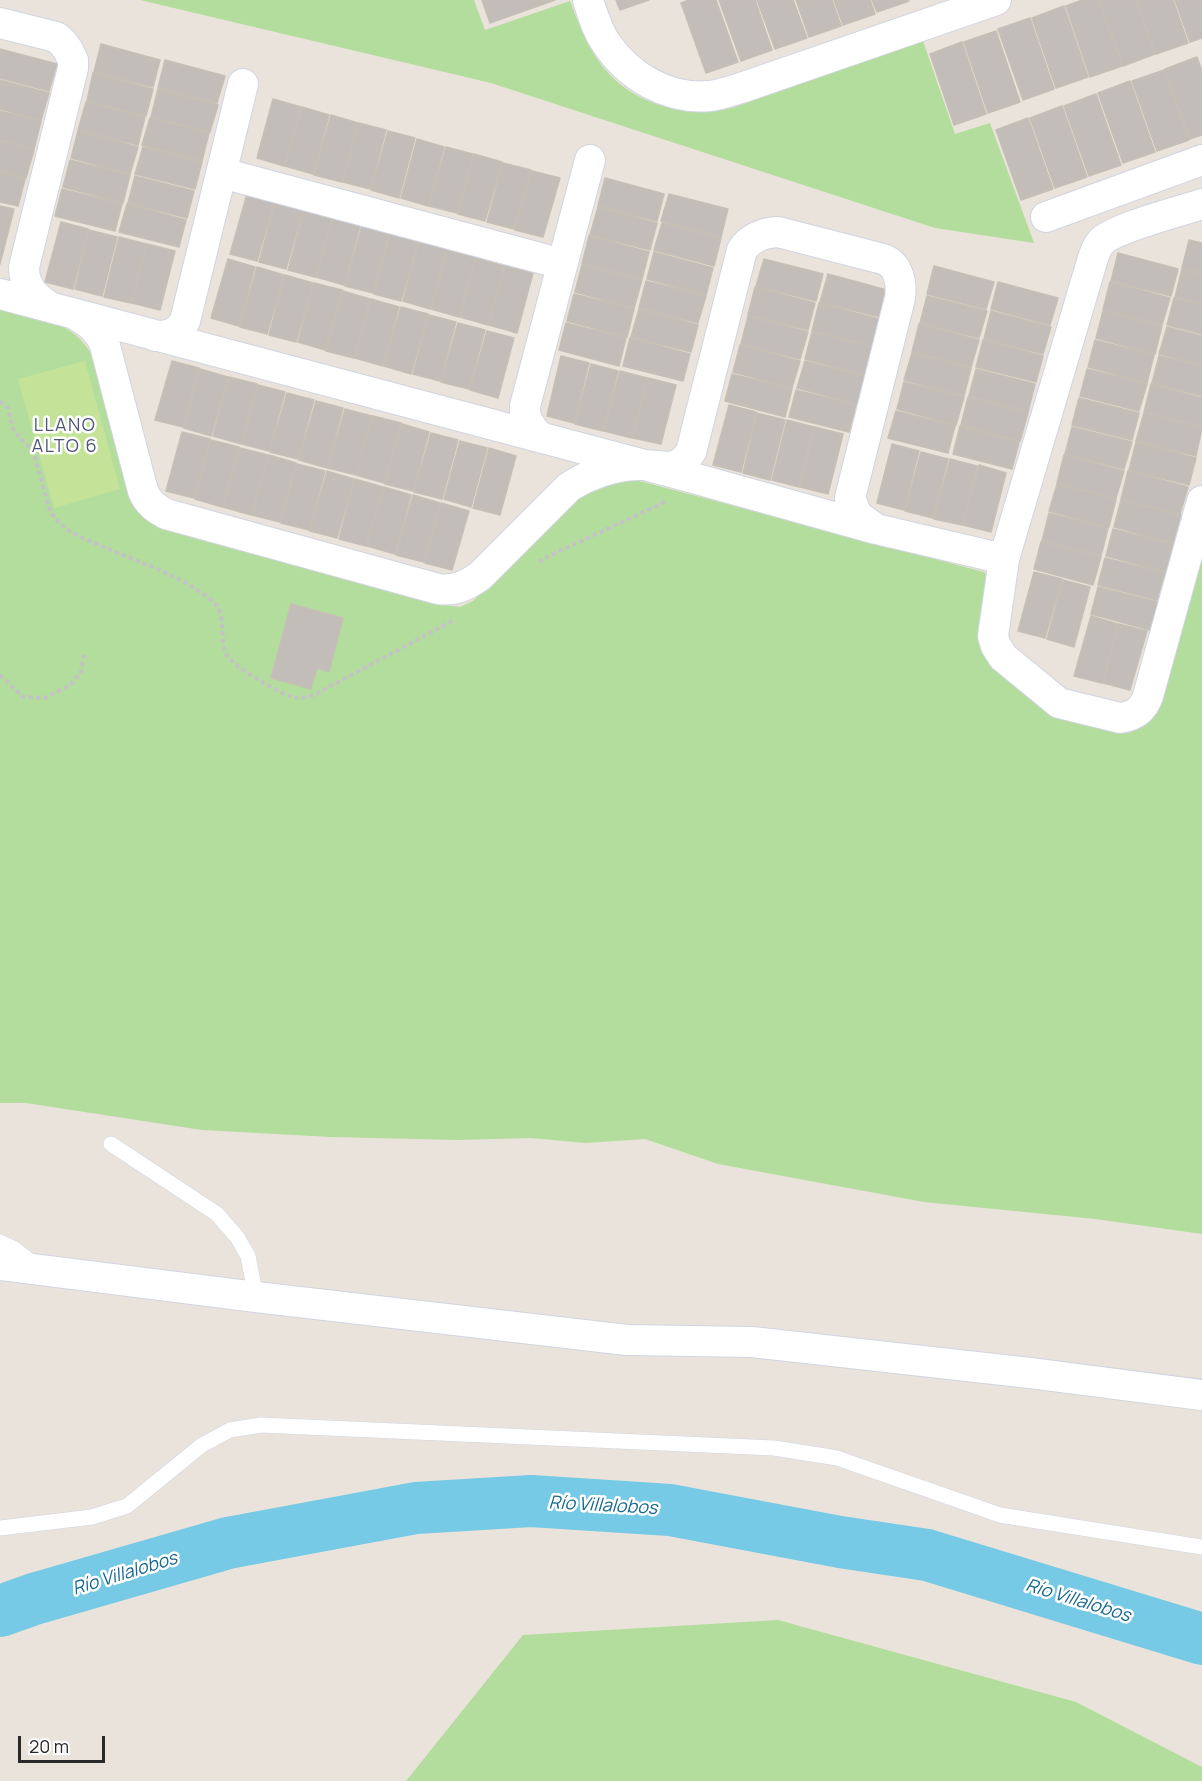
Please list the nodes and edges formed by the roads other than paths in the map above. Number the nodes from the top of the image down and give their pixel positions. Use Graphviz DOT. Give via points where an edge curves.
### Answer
graph roads {
  1 [pos="588,0"];
  2 [pos="996,0"];
  3 [pos="0,22"];
  4 [pos="243,84"];
  5 [pos="590,160"];
  6 [pos="1202,160"];
  7 [pos="222,173"];
  8 [pos="1202,204"];
  9 [pos="1046,217"];
  10 [pos="562,264"];
  11 [pos="0,294"];
  12 [pos="63,311"];
  13 [pos="155,336"];
  14 [pos="542,438"];
  15 [pos="641,465"];
  16 [pos="1202,501"];
  17 [pos="876,529"];
  18 [pos="1004,560"];
  19 [pos="111,1144"];
  20 [pos="0,1242"];
  21 [pos="0,1265"];
  22 [pos="42,1270"];
  23 [pos="256,1298"];
  24 [pos="1202,1395"];
  25 [pos="0,1528"];
  26 [pos="1202,1547"];
  1 -- 2 [label="street" via="605,42 637,75 682,96 711,96"];
  3 -- 12 [label="street" via="56,38 73,60 69,90 24,267 34,296"];
  4 -- 7 [label="street"];
  5 -- 10 [label="street"];
  6 -- 9 [label="street"];
  7 -- 10 [label="street"];
  7 -- 13 [label="street" via="185,321 170,335"];
  8 -- 18 [label="street" via="1123,230 1097,247"];
  10 -- 14 [label="street" via="525,406 525,417"];
  11 -- 12 [label="street"];
  12 -- 13 [label="street"];
  12 -- 15 [label="street" via="92,325 104,342 143,491 158,510 438,589 459,588 480,576 580,480"];
  13 -- 14 [label="street"];
  14 -- 15 [label="street"];
  15 -- 17 [label="street"];
  15 -- 17 [label="street" via="677,465 692,452 741,250 751,240 778,232 888,260 897,270 900,298 850,498 857,515"];
  16 -- 18 [label="street" via="1145,705 1129,717 1104,716 1059,704 1003,657 993,636"];
  17 -- 18 [label="street"];
  19 -- 23 [label="lane" via="217,1214 248,1256"];
  20 -- 22 [label="lane"];
  21 -- 22 [label="street"];
  22 -- 23 [label="street"];
  23 -- 24 [label="street" via="627,1340 763,1344"];
  25 -- 26 [label="lane" via="92,1517 127,1506 202,1444 230,1430 261,1425 774,1448 837,1458 1000,1515"];
}
